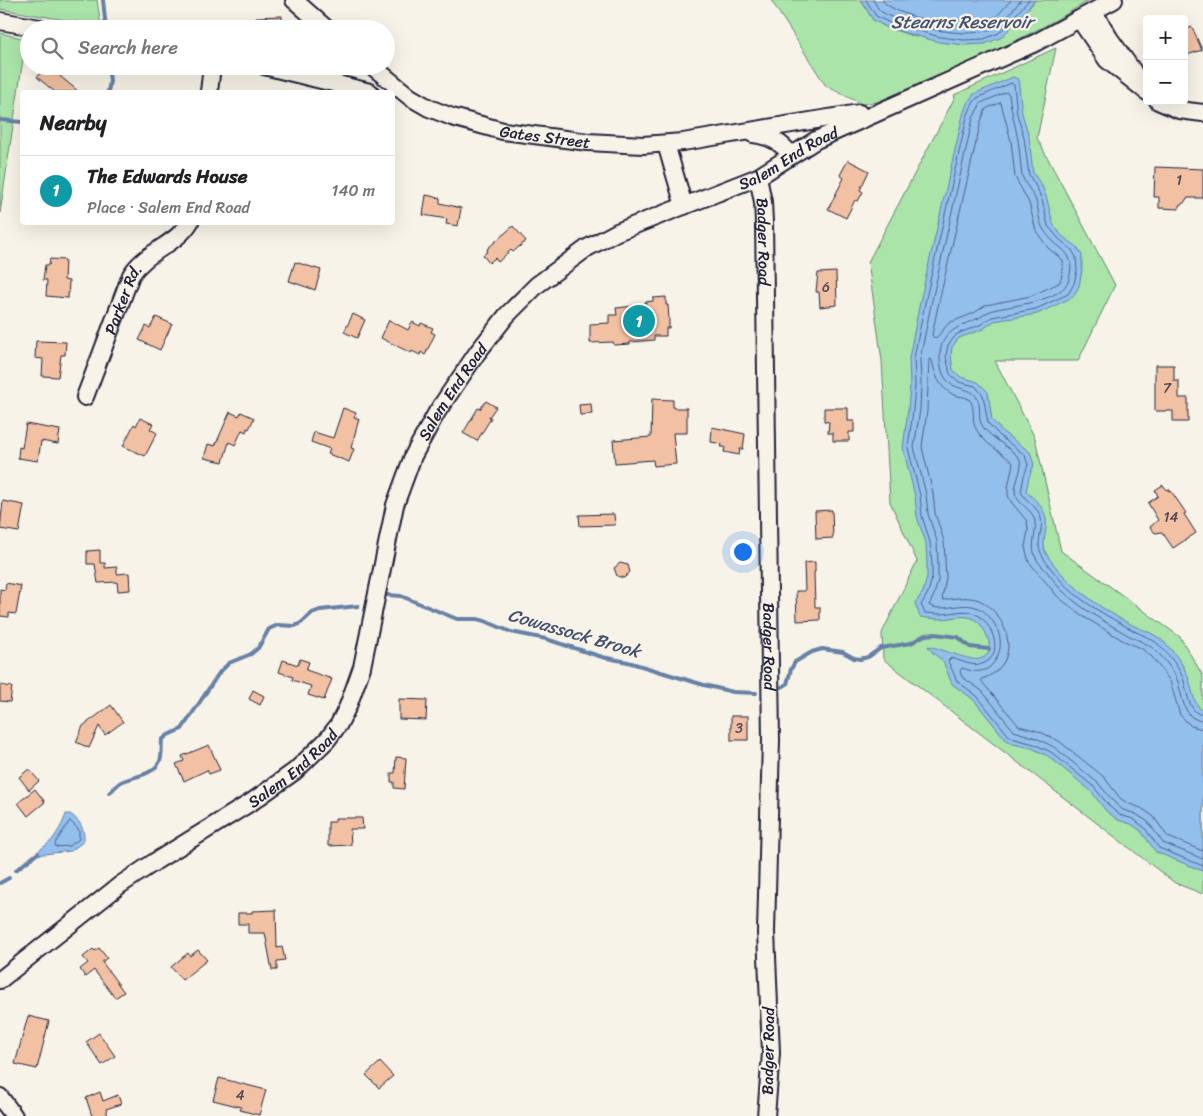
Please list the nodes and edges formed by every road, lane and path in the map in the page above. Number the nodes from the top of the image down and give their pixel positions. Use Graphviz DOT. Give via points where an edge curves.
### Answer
graph roads {
  1 [pos="294,0"];
  2 [pos="1114,0"];
  3 [pos="1094,12"];
  4 [pos="317,20"];
  5 [pos="1080,20"];
  6 [pos="0,21"];
  7 [pos="20,24"];
  8 [pos="211,75"];
  9 [pos="301,75"];
  10 [pos="383,75"];
  11 [pos="1143,88"];
  12 [pos="1143,89"];
  13 [pos="209,90"];
  14 [pos="362,90"];
  15 [pos="410,97"];
  16 [pos="395,98"];
  17 [pos="1167,105"];
  18 [pos="887,108"];
  19 [pos="1203,113"];
  20 [pos="736,134"];
  21 [pos="666,144"];
  22 [pos="792,155"];
  23 [pos="758,177"];
  24 [pos="684,206"];
  25 [pos="188,225"];
  26 [pos="85,397"];
  27 [pos="0,980"];
  28 [pos="0,1097"];
  29 [pos="14,1116"];
  30 [pos="766,1116"];
  1 -- 4 [label="street"];
  2 -- 3 [label="street, Salem End Road"];
  3 -- 5 [label="street, Salem End Road"];
  3 -- 11 [label="street"];
  5 -- 12 [label="street" via="1107,60"];
  5 -- 18 [label="street, Salem End Road" via="1002,59"];
  6 -- 7 [label="street"];
  8 -- 13 [label="street"];
  9 -- 14 [label="street"];
  10 -- 15 [label="street, Gates Street"];
  15 -- 16 [label="street"];
  15 -- 21 [label="street, Gates Street" via="444,114 503,131 603,144"];
  17 -- 19 [label="street"];
  18 -- 20 [label="street, Gates Street"];
  18 -- 22 [label="street, Salem End Road" via="816,140"];
  20 -- 21 [label="street, Gates Street"];
  20 -- 22 [label="street, Gates Street" via="770,137"];
  21 -- 24 [label="street"];
  22 -- 23 [label="street, Salem End Road"];
  23 -- 24 [label="street, Salem End Road"];
  23 -- 30 [label="street, Badger Road" via="765,232 770,740 766,932 771,1054"];
  24 -- 27 [label="street, Salem End Road" via="616,232 553,272 522,298 491,333 458,380 425,432 404,479 388,532 362,667 348,706 327,740 295,771 253,802 120,885"];
  25 -- 26 [label="street, Parker Rd." via="142,260 133,271"];
  28 -- 29 [label="street"];
}
